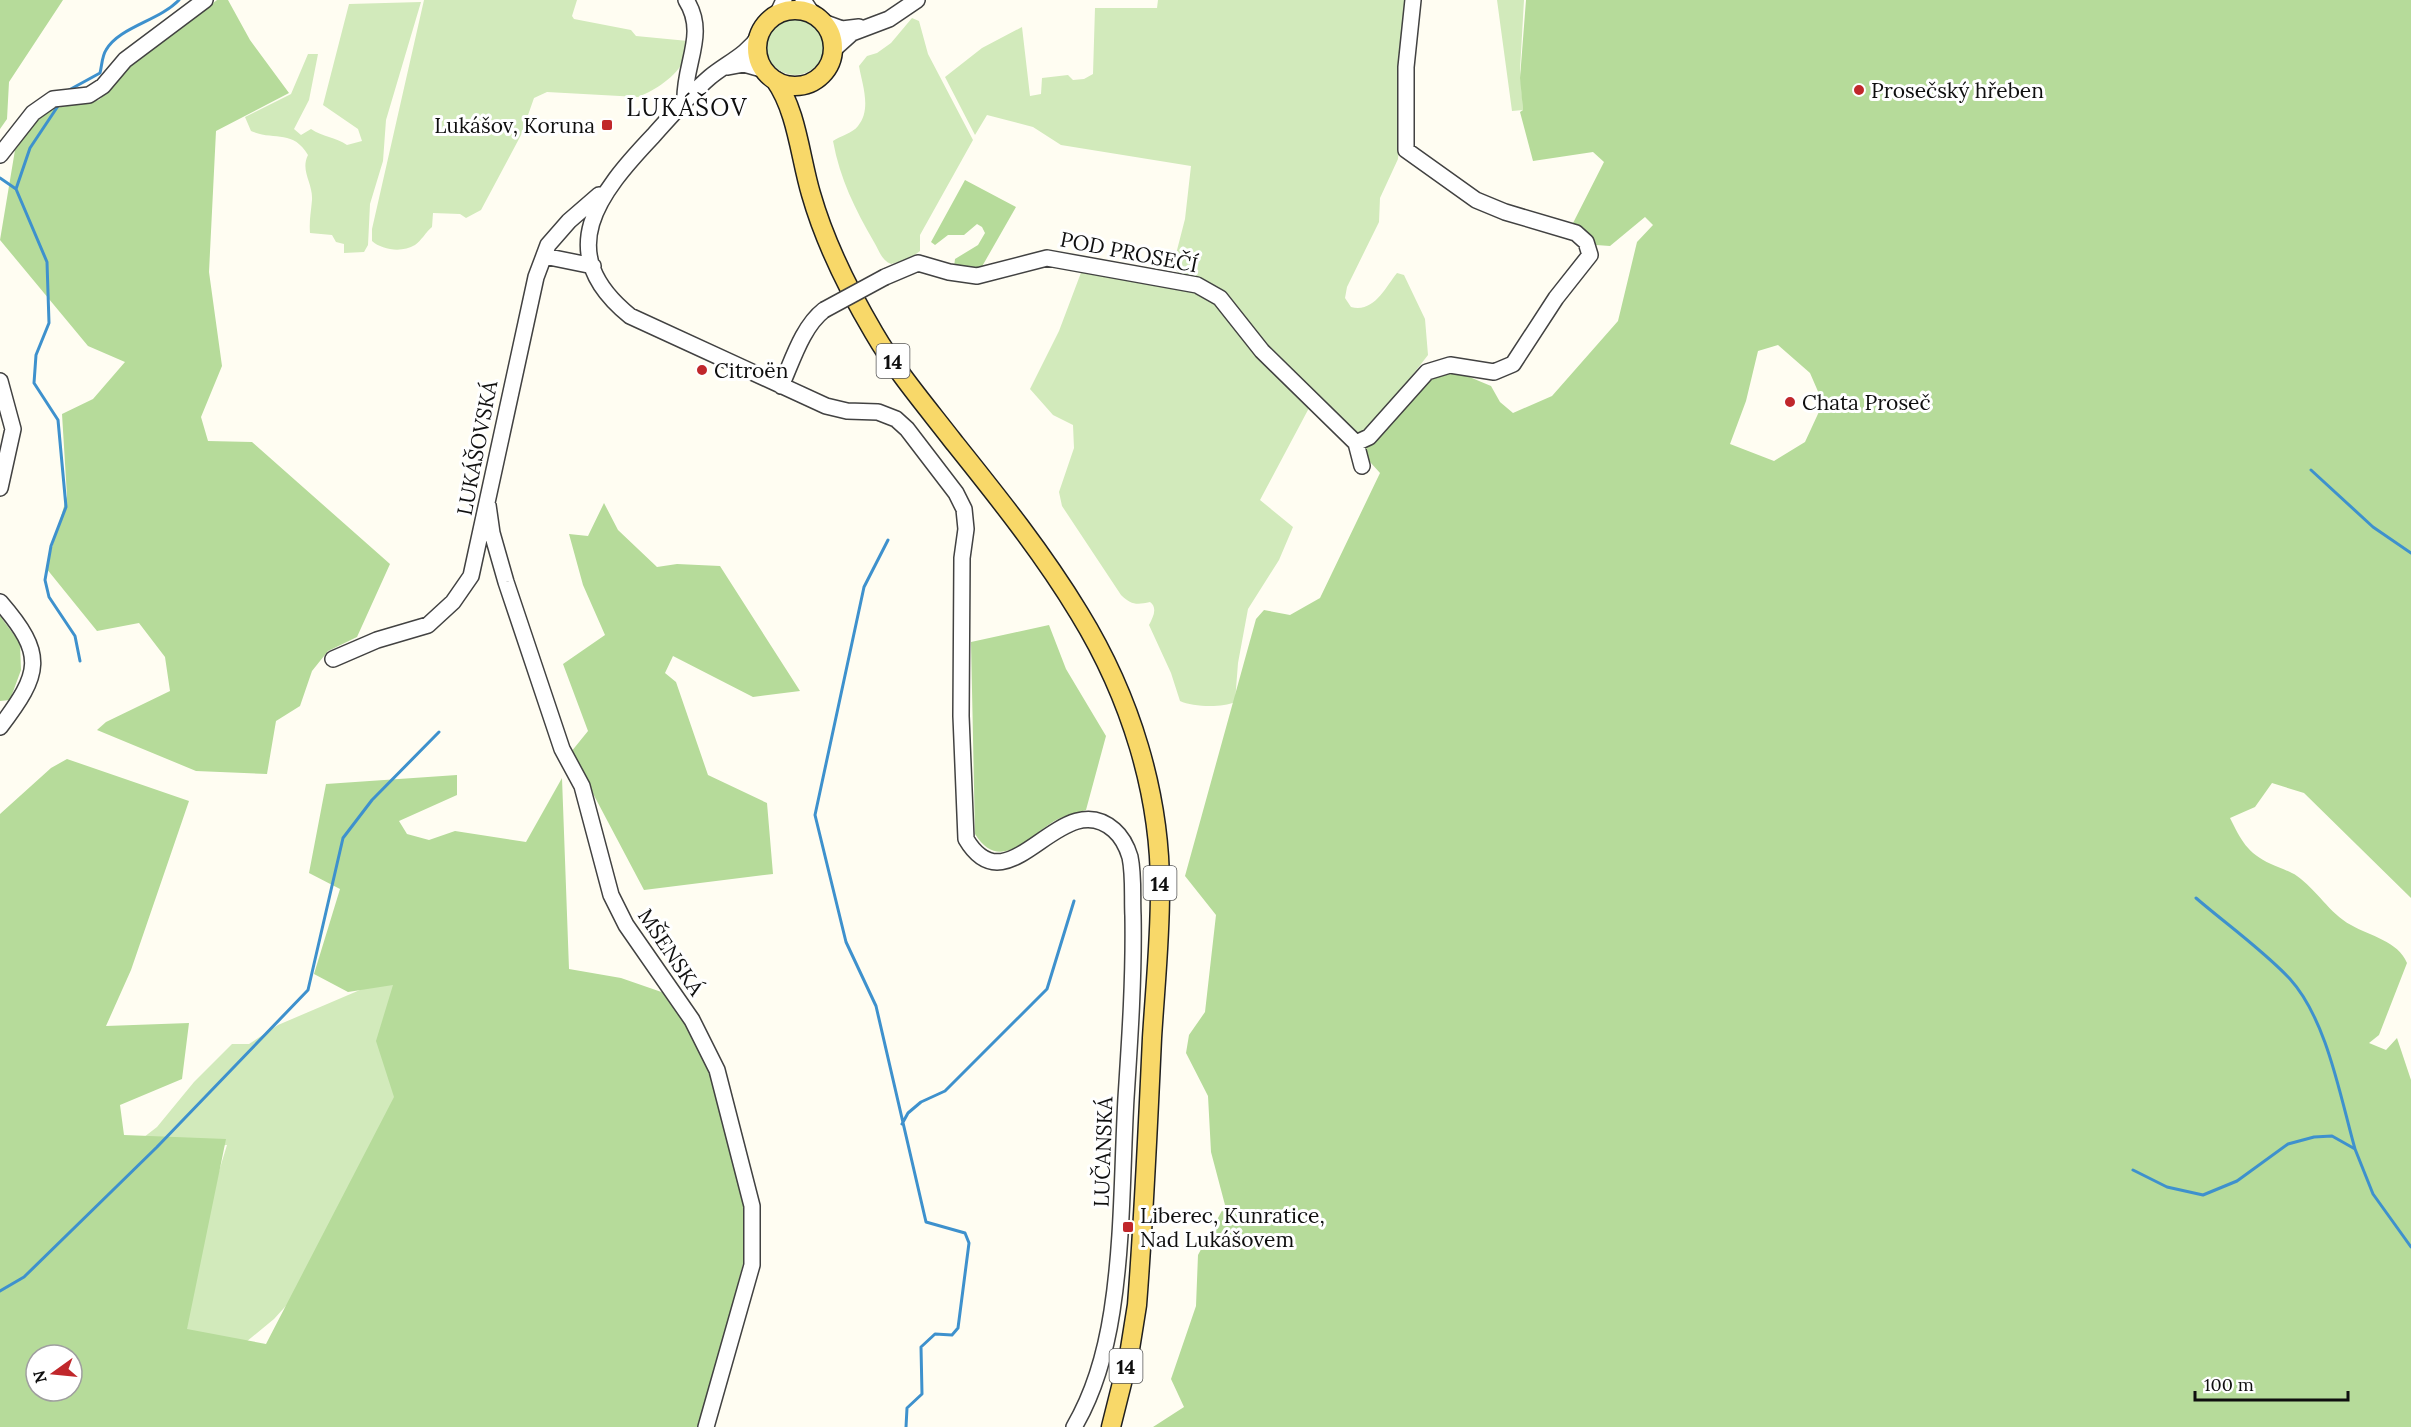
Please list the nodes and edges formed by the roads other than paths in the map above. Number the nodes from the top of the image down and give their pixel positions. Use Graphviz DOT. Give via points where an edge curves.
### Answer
graph roads {
  1 [pos="205,0"];
  2 [pos="686,0"];
  3 [pos="917,0"];
  4 [pos="1413,0"];
  5 [pos="781,7"];
  6 [pos="813,12"];
  7 [pos="871,25"];
  8 [pos="759,36"];
  9 [pos="832,51"];
  10 [pos="722,68"];
  11 [pos="770,75"];
  12 [pos="809,83"];
  13 [pos="685,102"];
  14 [pos="0,155"];
  15 [pos="802,158"];
  16 [pos="606,190"];
  17 [pos="544,256"];
  18 [pos="593,266"];
  19 [pos="0,381"];
  20 [pos="781,386"];
  21 [pos="1356,443"];
  22 [pos="1362,466"];
  23 [pos="0,488"];
  24 [pos="488,505"];
  25 [pos="0,602"];
  26 [pos="333,659"];
  27 [pos="0,727"];
  28 [pos="706,1427"];
  29 [pos="1074,1427"];
  30 [pos="1111,1427"];
  1 -- 14 [label="street" via="125,60 103,86 89,95 53,99 33,113"];
  2 -- 13 [label="street" via="693,11 697,36 684,88"];
  3 -- 7 [label="street"];
  4 -- 21 [label="street" via="1406,67 1406,150 1476,200 1576,233 1586,242 1590,255 1513,364 1494,372 1450,365 1434,369 1422,376 1369,436"];
  5 -- 6 [label="main road"];
  5 -- 8 [label="main road"];
  6 -- 7 [label="street" via="842,29"];
  6 -- 9 [label="main road" via="831,36"];
  7 -- 9 [label="street" via="847,36"];
  8 -- 10 [label="street"];
  8 -- 11 [label="main road, 14" via="758,54"];
  9 -- 12 [label="main road, 14" via="825,70"];
  10 -- 11 [label="street" via="744,64"];
  10 -- 13 [label="street"];
  11 -- 12 [label="main road" via="792,85"];
  11 -- 15 [label="main road, 14" via="784,95"];
  12 -- 15 [label="main road, 14" via="798,110"];
  13 -- 16 [label="street"];
  15 -- 30 [label="main road, 14" via="823,230 856,303 902,374 1000,501 1080,614 1122,696 1140,750 1157,843 1158,957 1137,1305"];
  16 -- 17 [label="street, LUKÁŠOVSKÁ" via="569,221 548,245"];
  16 -- 18 [label="street, LUČANSKÁ" via="590,228"];
  17 -- 18 [label="street"];
  17 -- 24 [label="street, LUKÁŠOVSKÁ" via="510,389"];
  18 -- 20 [label="street, LUČANSKÁ" via="606,293 630,315"];
  19 -- 23 [label="street" via="14,429"];
  20 -- 21 [label="street, POD PROSEČÍ, bridge" via="808,329 824,309 885,277 918,263 977,276 1047,258 1197,285 1220,298 1262,351"];
  20 -- 29 [label="street, LUČANSKÁ" via="847,411 887,414 907,429 964,509 964,824 974,853 985,861 1004,861 1025,853 1070,822 1092,820 1112,828 1126,846 1132,871 1133,954 1118,1267 1105,1346"];
  21 -- 22 [label="street"];
  24 -- 26 [label="street, LUKÁŠOVSKÁ" via="471,576 453,602 428,625 377,640"];
  24 -- 28 [label="street, MŠENSKÁ" via="506,582 562,749 582,786 611,895 626,925 692,1020 717,1070 752,1206 752,1265"];
  25 -- 27 [label="street" via="29,641 33,666 19,701"];
}
